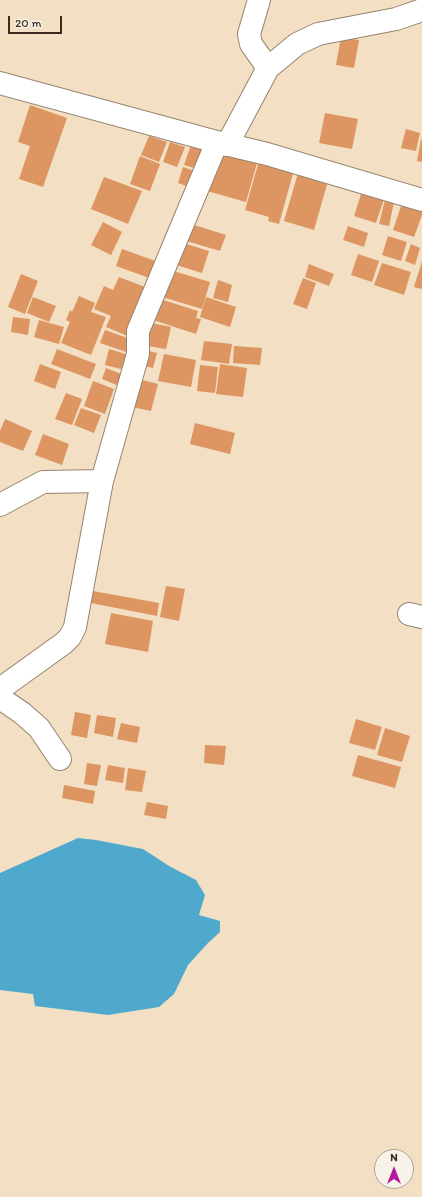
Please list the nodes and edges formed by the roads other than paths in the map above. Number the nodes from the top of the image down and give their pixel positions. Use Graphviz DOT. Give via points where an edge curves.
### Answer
graph roads {
  1 [pos="259,0"];
  2 [pos="422,10"];
  3 [pos="268,68"];
  4 [pos="0,84"];
  5 [pos="222,144"];
  6 [pos="422,200"];
  7 [pos="102,481"];
  8 [pos="0,506"];
  9 [pos="0,689"];
  10 [pos="0,698"];
  11 [pos="60,759"];
  1 -- 3 [label="street" via="249,34 251,44"];
  2 -- 3 [label="street" via="396,19 318,34 296,44"];
  3 -- 5 [label="street"];
  4 -- 5 [label="street"];
  5 -- 6 [label="street" via="267,154"];
  5 -- 7 [label="street" via="138,331 138,354"];
  7 -- 8 [label="street" via="43,482"];
  7 -- 9 [label="street" via="75,627 64,643"];
  10 -- 11 [label="street" via="39,728"];
}
